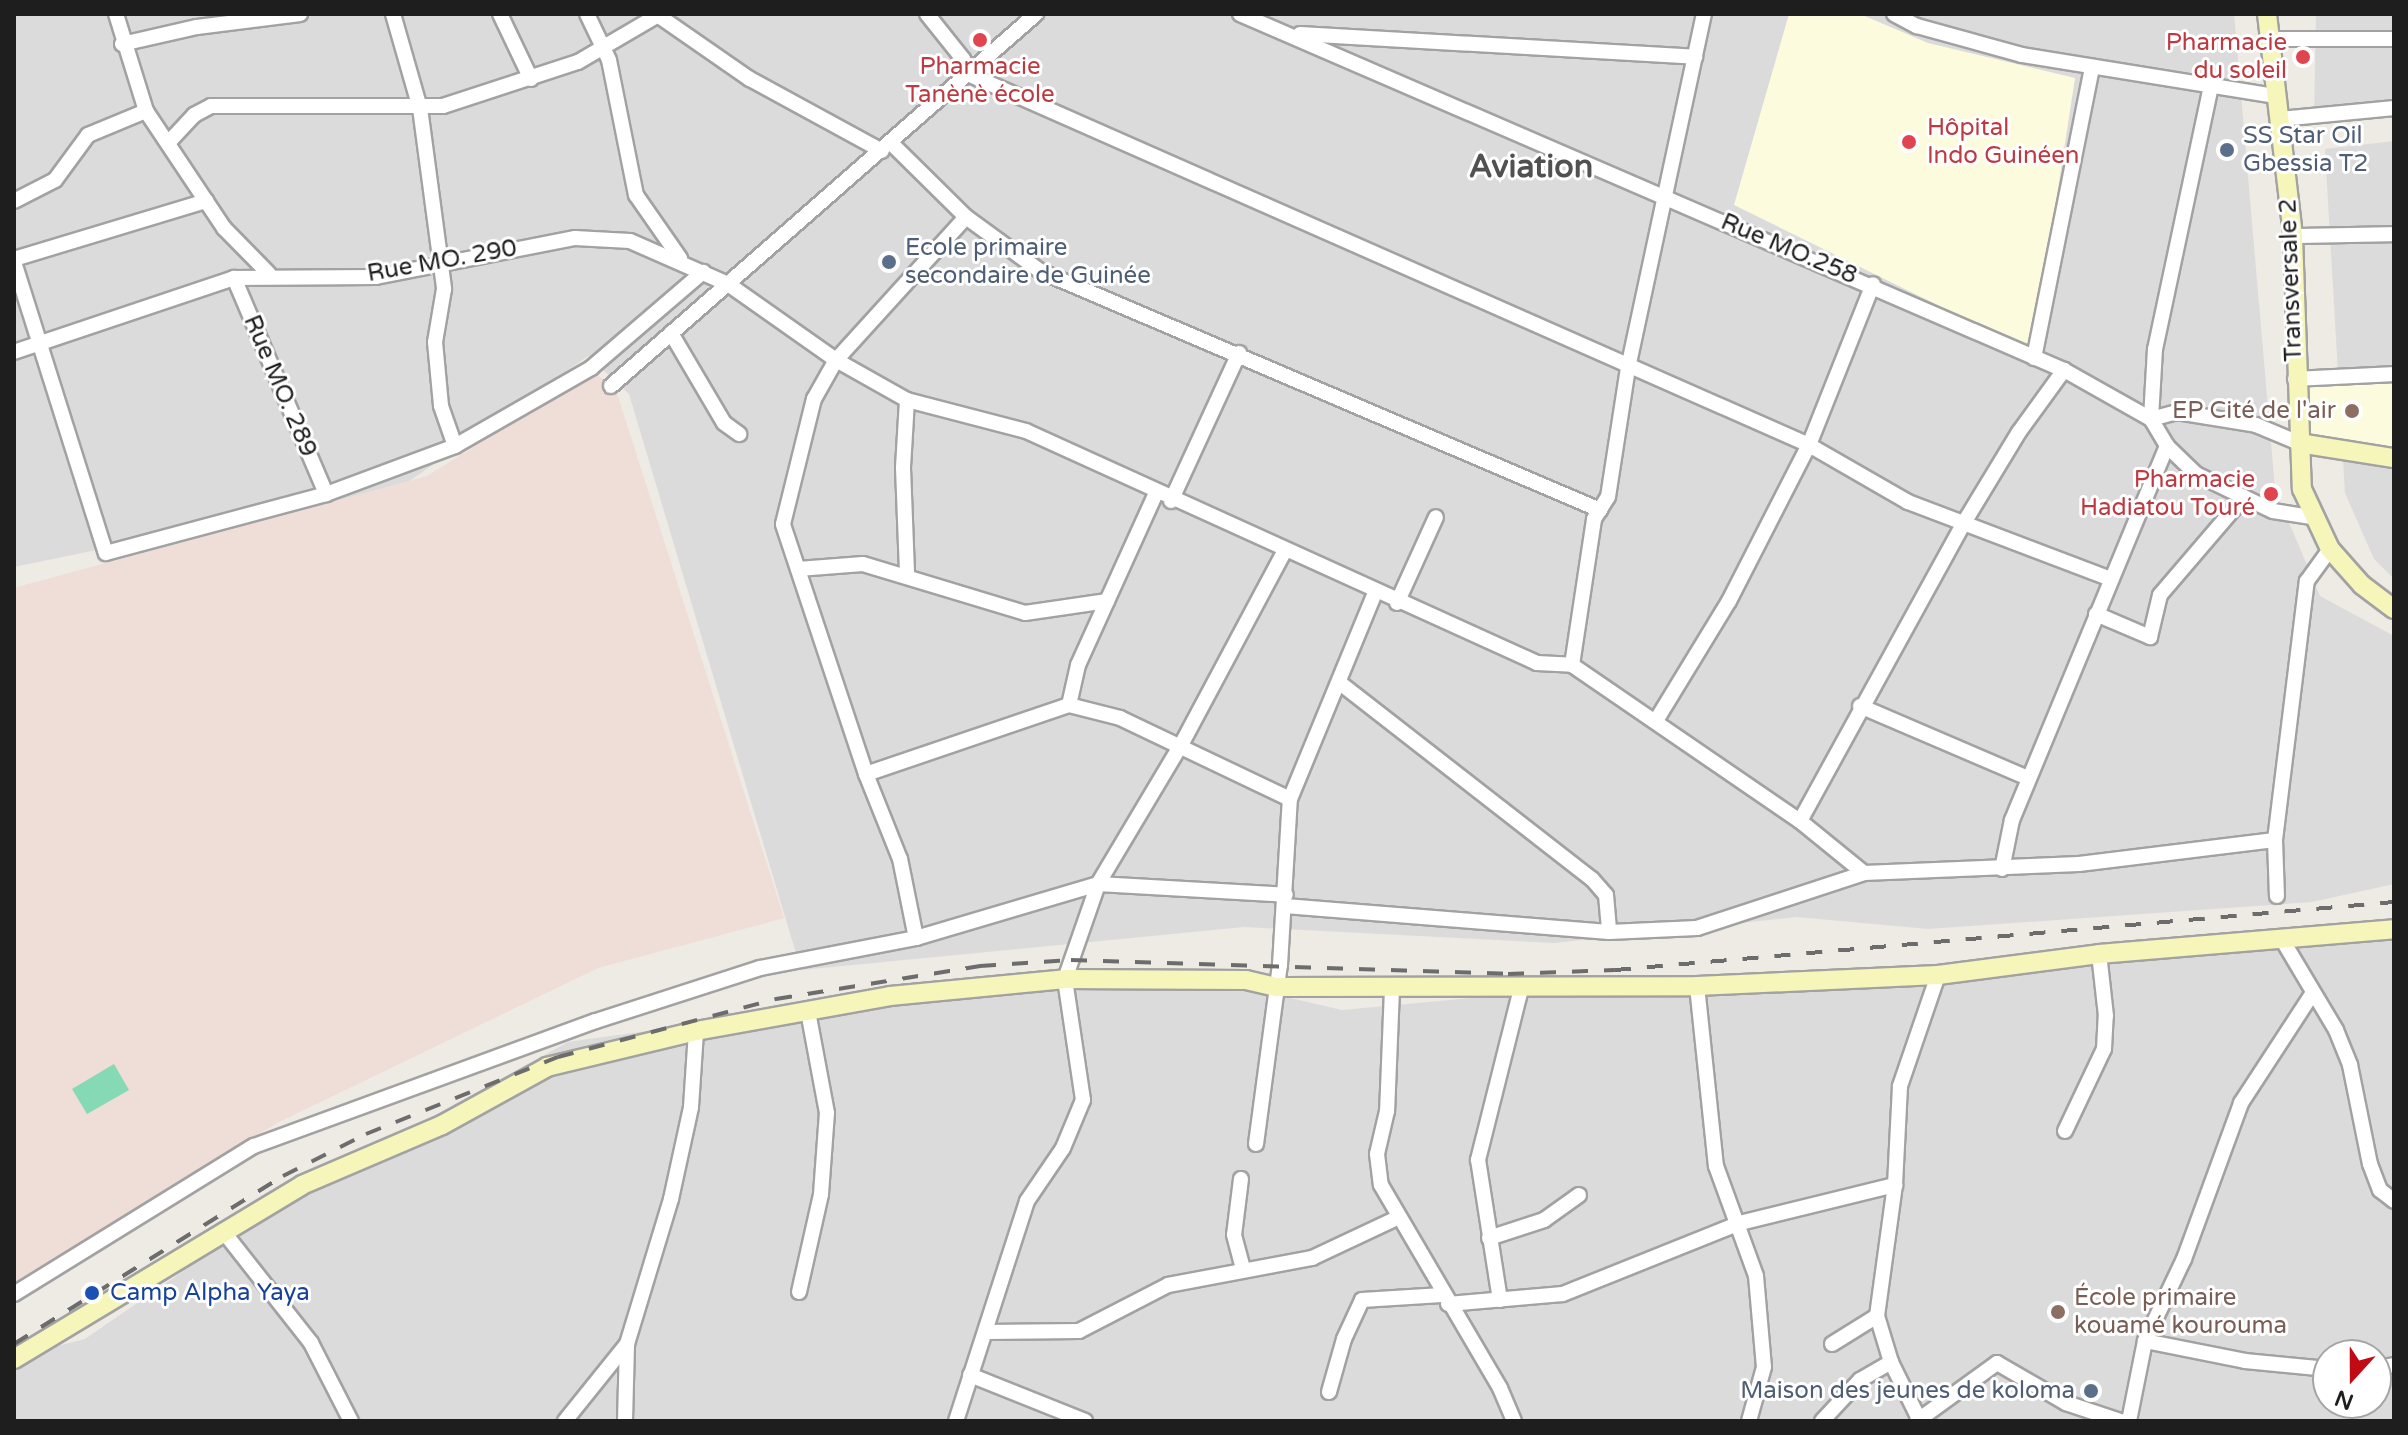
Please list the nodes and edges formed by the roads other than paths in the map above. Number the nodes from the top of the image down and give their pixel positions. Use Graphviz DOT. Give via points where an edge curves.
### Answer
graph roads {
  1 [pos="116,14"];
  2 [pos="300,14"];
  3 [pos="393,14"];
  4 [pos="500,14"];
  5 [pos="587,14"];
  6 [pos="927,14"];
  7 [pos="1036,14"];
  8 [pos="1240,14"];
  9 [pos="1704,14"];
  10 [pos="1894,14"];
  11 [pos="2267,14"];
  12 [pos="658,15"];
  13 [pos="1287,33"];
  14 [pos="2269,39"];
  15 [pos="2394,39"];
  16 [pos="122,44"];
  17 [pos="603,48"];
  18 [pos="1695,57"];
  19 [pos="2092,67"];
  20 [pos="968,74"];
  21 [pos="531,79"];
  22 [pos="2211,86"];
  23 [pos="2274,96"];
  24 [pos="420,108"];
  25 [pos="2394,108"];
  26 [pos="146,111"];
  27 [pos="2280,119"];
  28 [pos="168,143"];
  29 [pos="887,147"];
  30 [pos="1666,197"];
  31 [pos="14,201"];
  32 [pos="206,201"];
  33 [pos="966,217"];
  34 [pos="2394,234"];
  35 [pos="2293,236"];
  36 [pos="680,259"];
  37 [pos="14,260"];
  38 [pos="441,260"];
  39 [pos="703,272"];
  40 [pos="269,274"];
  41 [pos="234,278"];
  42 [pos="728,284"];
  43 [pos="1873,284"];
  44 [pos="671,333"];
  45 [pos="38,345"];
  46 [pos="14,352"];
  47 [pos="1239,353"];
  48 [pos="2034,358"];
  49 [pos="836,360"];
  50 [pos="1628,368"];
  51 [pos="2064,370"];
  52 [pos="2394,374"];
  53 [pos="2295,379"];
  54 [pos="611,386"];
  55 [pos="907,400"];
  56 [pos="2151,419"];
  57 [pos="739,434"];
  58 [pos="2299,443"];
  59 [pos="1809,445"];
  60 [pos="455,446"];
  61 [pos="2167,446"];
  62 [pos="2394,458"];
  63 [pos="1156,493"];
  64 [pos="326,494"];
  65 [pos="2244,497"];
  66 [pos="1171,501"];
  67 [pos="1600,510"];
  68 [pos="1436,517"];
  69 [pos="2312,517"];
  70 [pos="1965,521"];
  71 [pos="2330,549"];
  72 [pos="1285,550"];
  73 [pos="798,569"];
  74 [pos="907,574"];
  75 [pos="2111,579"];
  76 [pos="1375,593"];
  77 [pos="1107,601"];
  78 [pos="1397,603"];
  79 [pos="2394,609"];
  80 [pos="2096,614"];
  81 [pos="1572,665"];
  82 [pos="1340,683"];
  83 [pos="1069,705"];
  84 [pos="1860,706"];
  85 [pos="1657,719"];
  86 [pos="1181,745"];
  87 [pos="866,774"];
  88 [pos="2028,778"];
  89 [pos="1290,799"];
  90 [pos="1800,821"];
  91 [pos="2275,840"];
  92 [pos="2002,869"];
  93 [pos="1864,873"];
  94 [pos="1098,884"];
  95 [pos="2277,896"];
  96 [pos="1286,900"];
  97 [pos="2394,929"];
  98 [pos="1609,932"];
  99 [pos="916,938"];
  100 [pos="2283,941"];
  101 [pos="2099,954"];
  102 [pos="1938,975"];
  103 [pos="1065,979"];
  104 [pos="1697,986"];
  105 [pos="1277,987"];
  106 [pos="1392,989"];
  107 [pos="1521,989"];
  108 [pos="2312,994"];
  109 [pos="808,1011"];
  110 [pos="696,1031"];
  111 [pos="2065,1131"];
  112 [pos="1256,1144"];
  113 [pos="1241,1179"];
  114 [pos="1895,1185"];
  115 [pos="1579,1195"];
  116 [pos="2394,1201"];
  117 [pos="1397,1218"];
  118 [pos="1740,1223"];
  119 [pos="223,1231"];
  120 [pos="1489,1238"];
  121 [pos="1243,1268"];
  122 [pos="799,1292"];
  123 [pos="14,1294"];
  124 [pos="1445,1299"];
  125 [pos="1500,1300"];
  126 [pos="1877,1316"];
  127 [pos="986,1332"];
  128 [pos="2145,1341"];
  129 [pos="627,1344"];
  130 [pos="1832,1344"];
  131 [pos="14,1359"];
  132 [pos="1891,1362"];
  133 [pos="2312,1367"];
  134 [pos="970,1375"];
  135 [pos="1329,1392"];
  136 [pos="1919,1420"];
  137 [pos="351,1421"];
  138 [pos="565,1421"];
  139 [pos="625,1421"];
  140 [pos="956,1421"];
  141 [pos="1085,1421"];
  142 [pos="1514,1421"];
  143 [pos="1749,1421"];
  144 [pos="1822,1421"];
  145 [pos="2120,1421"];
  146 [pos="2129,1421"];
  1 -- 16 [label="street"];
  2 -- 16 [label="street" via="197,27"];
  3 -- 24 [label="street"];
  4 -- 21 [label="street"];
  5 -- 17 [label="street"];
  6 -- 20 [label="street" via="963,59"];
  7 -- 20 [label="street"];
  8 -- 13 [label="street, Rue MO.258"];
  9 -- 18 [label="street"];
  10 -- 19 [label="street" via="1917,26"];
  11 -- 14 [label="street, Transversale 2"];
  12 -- 17 [label="street"];
  12 -- 29 [label="street" via="750,79"];
  13 -- 18 [label="street"];
  13 -- 30 [label="street, Rue MO.258"];
  14 -- 15 [label="street"];
  14 -- 23 [label="street, Transversale 2"];
  16 -- 26 [label="street"];
  17 -- 21 [label="street"];
  17 -- 36 [label="street" via="636,195"];
  18 -- 30 [label="street"];
  19 -- 22 [label="street"];
  19 -- 48 [label="street"];
  20 -- 29 [label="street"];
  20 -- 50 [label="street"];
  21 -- 24 [label="street"];
  22 -- 23 [label="street"];
  22 -- 56 [label="street" via="2155,349"];
  23 -- 27 [label="street, Transversale 2"];
  24 -- 28 [label="street" via="211,106 194,115"];
  24 -- 38 [label="street"];
  25 -- 27 [label="street"];
  26 -- 28 [label="street"];
  26 -- 31 [label="street" via="88,135 55,180"];
  27 -- 35 [label="street, Transversale 2"];
  28 -- 32 [label="street"];
  29 -- 33 [label="street"];
  29 -- 42 [label="street"];
  30 -- 43 [label="street, Rue MO.258"];
  30 -- 50 [label="street"];
  32 -- 37 [label="street"];
  32 -- 40 [label="street"];
  33 -- 47 [label="street" via="1040,271"];
  33 -- 49 [label="street"];
  34 -- 35 [label="street"];
  35 -- 53 [label="street, Transversale 2"];
  36 -- 38 [label="street, Rue MO. 290" via="630,241 575,238"];
  36 -- 39 [label="street, Rue MO. 290"];
  37 -- 45 [label="street"];
  38 -- 40 [label="street, Rue MO. 290" via="376,277"];
  38 -- 60 [label="street" via="444,289 435,342 441,406"];
  39 -- 42 [label="street, Rue MO. 290"];
  39 -- 60 [label="street" via="591,368"];
  40 -- 41 [label="street, Rue MO. 290"];
  41 -- 45 [label="street, Rue MO. 290"];
  41 -- 64 [label="street, Rue MO. 289"];
  42 -- 44 [label="street"];
  42 -- 49 [label="street, Rue MO. 290"];
  43 -- 48 [label="street, Rue MO.258"];
  43 -- 59 [label="street"];
  44 -- 54 [label="street"];
  44 -- 57 [label="street" via="724,423"];
  45 -- 46 [label="street, Rue MO. 290"];
  45 -- 64 [label="street" via="106,553"];
  47 -- 66 [label="street"];
  47 -- 67 [label="street"];
  48 -- 51 [label="street, Rue MO.258"];
  49 -- 55 [label="street, Rue MO. 290"];
  49 -- 73 [label="street" via="814,399 783,524"];
  50 -- 59 [label="street"];
  50 -- 67 [label="street" via="1608,497"];
  51 -- 56 [label="street, Rue MO.258"];
  51 -- 70 [label="street"];
  52 -- 53 [label="street"];
  53 -- 58 [label="street, Transversale 2"];
  55 -- 63 [label="street, Rue MO. 290" via="1026,431"];
  55 -- 74 [label="street"];
  56 -- 58 [label="street" via="2177,412 2256,425"];
  56 -- 61 [label="street, Rue MO.258"];
  58 -- 62 [label="street"];
  58 -- 69 [label="street, Transversale 2" via="2302,489"];
  59 -- 70 [label="street" via="1908,502"];
  59 -- 85 [label="street" via="1729,601"];
  60 -- 64 [label="street"];
  61 -- 65 [label="street, Rue MO.258" via="2196,474"];
  61 -- 75 [label="street"];
  63 -- 66 [label="street, Rue MO. 290"];
  63 -- 77 [label="street"];
  65 -- 69 [label="street, Rue MO.258" via="2273,511"];
  65 -- 80 [label="street" via="2160,595 2150,637"];
  66 -- 72 [label="street, Rue MO. 290"];
  67 -- 81 [label="street" via="1594,519"];
  68 -- 78 [label="street"];
  69 -- 71 [label="street, Transversale 2"];
  70 -- 75 [label="street"];
  70 -- 84 [label="street"];
  71 -- 79 [label="street, Transversale 2" via="2362,585"];
  71 -- 91 [label="street" via="2307,581"];
  72 -- 76 [label="street, Rue MO. 290"];
  72 -- 86 [label="street"];
  73 -- 74 [label="street" via="863,564"];
  73 -- 87 [label="street"];
  74 -- 77 [label="street" via="1025,613"];
  75 -- 80 [label="street"];
  76 -- 78 [label="street, Rue MO. 290"];
  76 -- 82 [label="street"];
  77 -- 83 [label="street" via="1078,665"];
  78 -- 81 [label="street, Rue MO. 290" via="1537,663"];
  80 -- 88 [label="street"];
  81 -- 85 [label="street"];
  82 -- 89 [label="street"];
  82 -- 98 [label="street" via="1592,879 1606,895"];
  83 -- 86 [label="street" via="1120,718"];
  83 -- 87 [label="street"];
  84 -- 88 [label="street"];
  84 -- 90 [label="street"];
  85 -- 90 [label="street" via="1755,795"];
  86 -- 89 [label="street"];
  86 -- 94 [label="street"];
  87 -- 99 [label="street" via="900,859"];
  88 -- 92 [label="street"];
  89 -- 96 [label="street"];
  90 -- 93 [label="street"];
  91 -- 92 [label="street"];
  91 -- 95 [label="street"];
  92 -- 93 [label="street"];
  93 -- 98 [label="street" via="1697,928"];
  94 -- 96 [label="street"];
  94 -- 99 [label="street"];
  94 -- 103 [label="street"];
  96 -- 98 [label="street"];
  96 -- 105 [label="street"];
  97 -- 100 [label="street"];
  99 -- 123 [label="street" via="760,968 596,1021 254,1146"];
  100 -- 101 [label="street"];
  100 -- 108 [label="street"];
  101 -- 102 [label="street"];
  101 -- 111 [label="street" via="2104,1049"];
  102 -- 104 [label="street"];
  102 -- 114 [label="street" via="1900,1086"];
  103 -- 105 [label="street" via="1246,980"];
  103 -- 109 [label="street" via="890,996"];
  103 -- 127 [label="street" via="1083,1100 1063,1148 1027,1201"];
  104 -- 107 [label="street"];
  104 -- 118 [label="street" via="1716,1166"];
  105 -- 106 [label="street"];
  105 -- 112 [label="street"];
  106 -- 107 [label="street"];
  106 -- 117 [label="street" via="1387,1111 1377,1154 1381,1185"];
  107 -- 120 [label="street" via="1478,1160"];
  108 -- 116 [label="street" via="2336,1030 2350,1065 2370,1164 2380,1190"];
  108 -- 128 [label="street" via="2241,1103 2184,1259"];
  109 -- 110 [label="street"];
  109 -- 122 [label="street" via="827,1113 821,1194"];
  110 -- 119 [label="street" via="547,1067 442,1125 302,1185"];
  110 -- 129 [label="street" via="691,1107 681,1153"];
  113 -- 121 [label="street" via="1234,1235"];
  114 -- 118 [label="street"];
  114 -- 126 [label="street"];
  115 -- 120 [label="street" via="1544,1220"];
  117 -- 121 [label="street" via="1312,1258"];
  117 -- 124 [label="street"];
  118 -- 125 [label="street" via="1563,1294"];
  118 -- 143 [label="street" via="1756,1276 1764,1367"];
  119 -- 131 [label="street"];
  119 -- 137 [label="street" via="311,1343"];
  120 -- 125 [label="street"];
  121 -- 127 [label="street" via="1168,1285 1079,1331"];
  124 -- 125 [label="street"];
  124 -- 135 [label="street" via="1362,1300"];
  124 -- 142 [label="street" via="1500,1388"];
  126 -- 130 [label="street"];
  126 -- 132 [label="street"];
  127 -- 134 [label="street"];
  128 -- 133 [label="street" via="2245,1361"];
  128 -- 146 [label="street"];
  129 -- 138 [label="street"];
  129 -- 139 [label="street"];
  132 -- 136 [label="street"];
  132 -- 144 [label="street" via="1860,1380"];
  134 -- 140 [label="street"];
  134 -- 141 [label="street"];
  136 -- 145 [label="street" via="1997,1363 2066,1403"];
}
